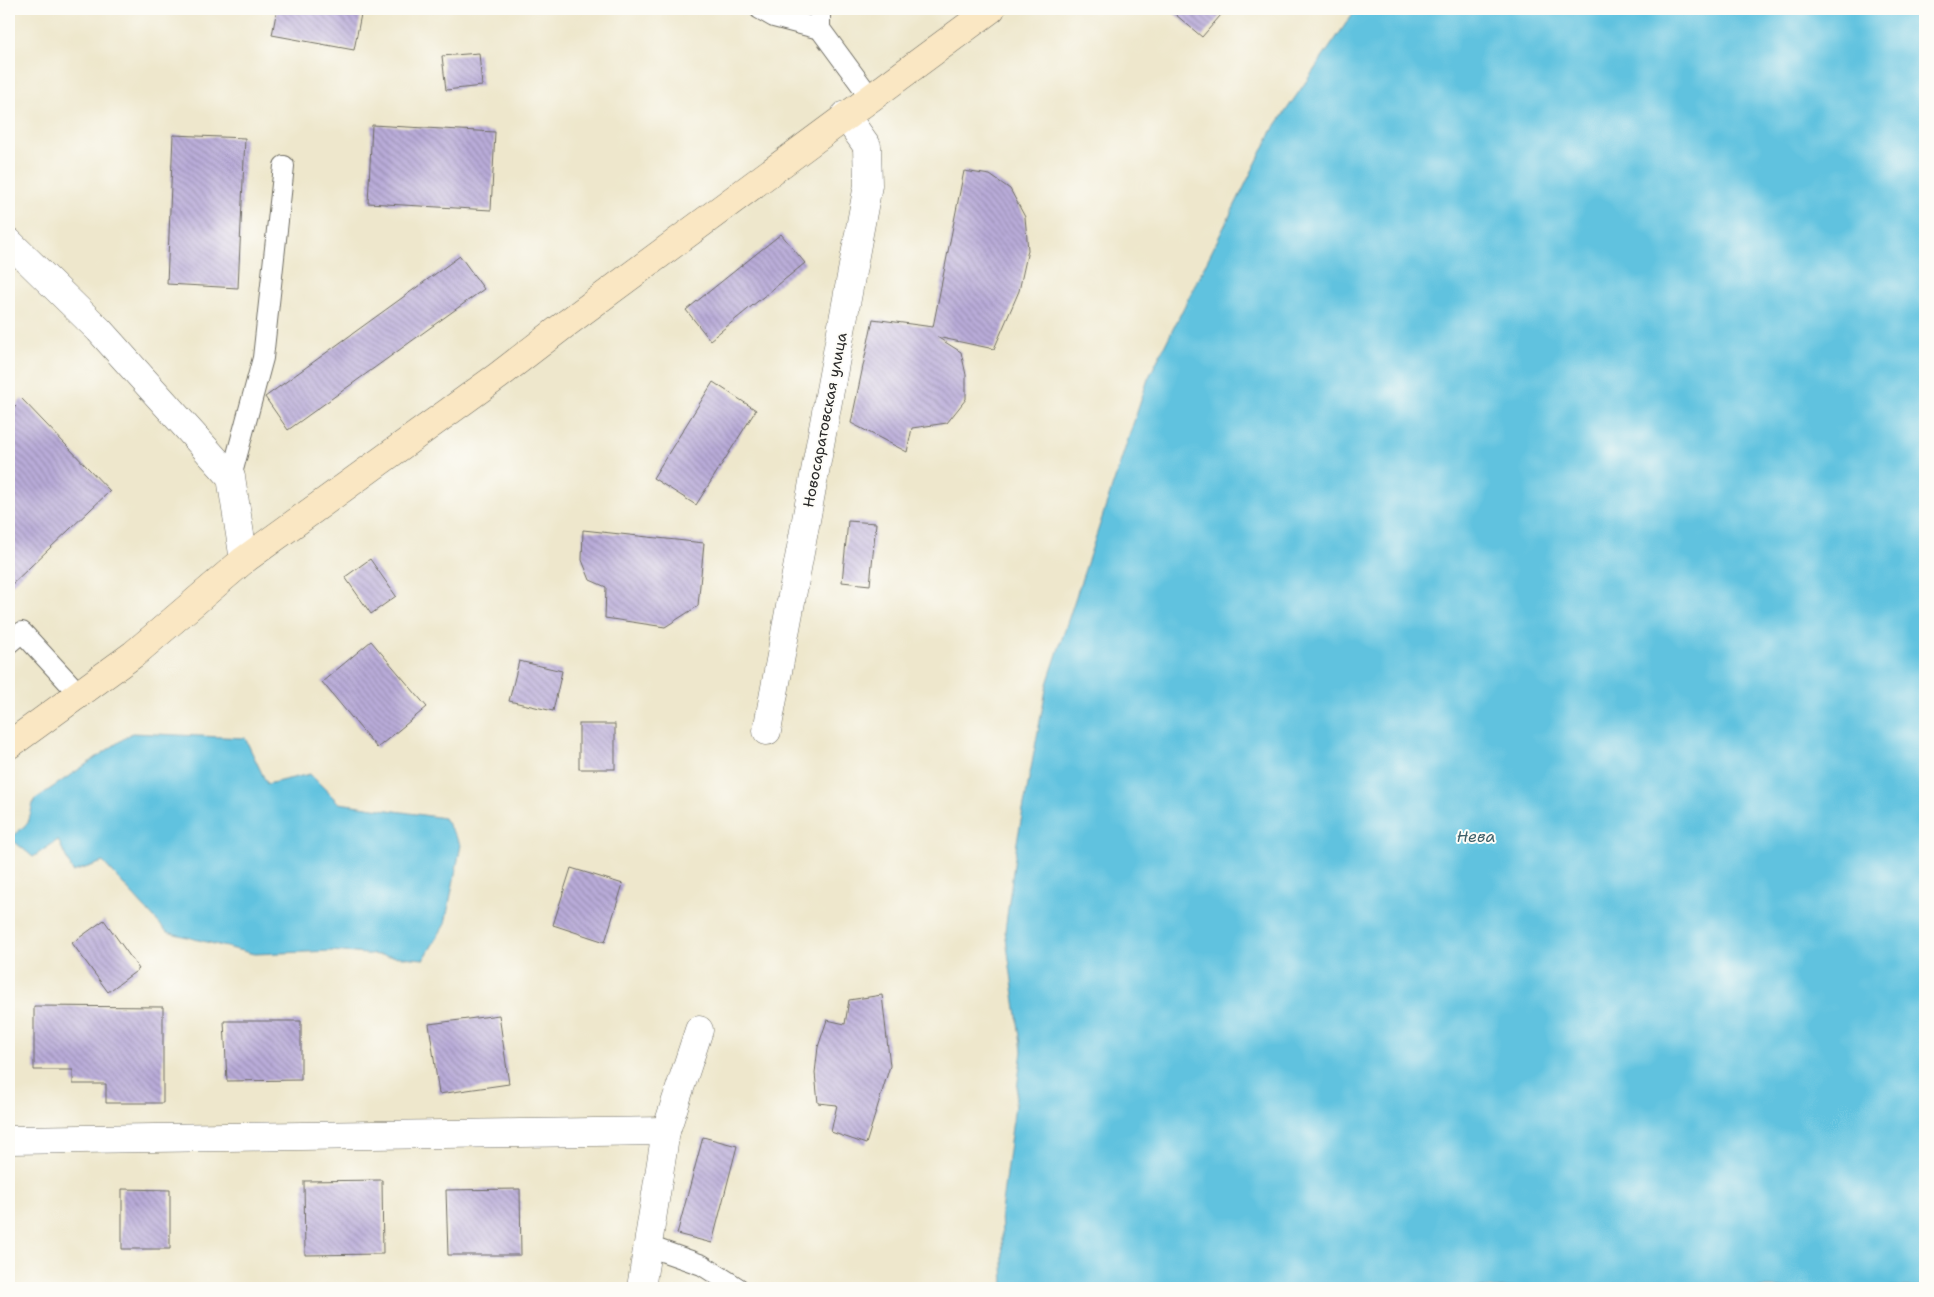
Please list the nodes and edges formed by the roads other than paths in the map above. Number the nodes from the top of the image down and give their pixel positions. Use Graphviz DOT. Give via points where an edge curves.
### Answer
graph roads {
  1 [pos="760,9"];
  2 [pos="820,9"];
  3 [pos="991,9"];
  4 [pos="820,29"];
  5 [pos="870,97"];
  6 [pos="845,115"];
  7 [pos="284,166"];
  8 [pos="9,242"];
  9 [pos="231,476"];
  10 [pos="244,560"];
  11 [pos="9,644"];
  12 [pos="79,694"];
  13 [pos="767,731"];
  14 [pos="9,745"];
  15 [pos="699,1030"];
  16 [pos="666,1132"];
  17 [pos="9,1140"];
  18 [pos="648,1246"];
  19 [pos="642,1288"];
  20 [pos="738,1288"];
  1 -- 4 [label="lane" via="774,17"];
  2 -- 4 [label="lane"];
  3 -- 5 [label="main road"];
  4 -- 5 [label="lane"];
  5 -- 6 [label="main road"];
  6 -- 10 [label="main road" via="498,376"];
  6 -- 13 [label="street, Новосаратовская улица" via="867,146 868,185"];
  7 -- 9 [label="lane" via="263,358"];
  8 -- 9 [label="street" via="99,330"];
  9 -- 10 [label="street"];
  10 -- 12 [label="main road" via="134,654"];
  11 -- 12 [label="lane" via="22,632"];
  12 -- 14 [label="main road"];
  15 -- 16 [label="street"];
  16 -- 17 [label="street"];
  16 -- 18 [label="street"];
  18 -- 19 [label="street"];
  18 -- 20 [label="lane" via="702,1265"];
}
